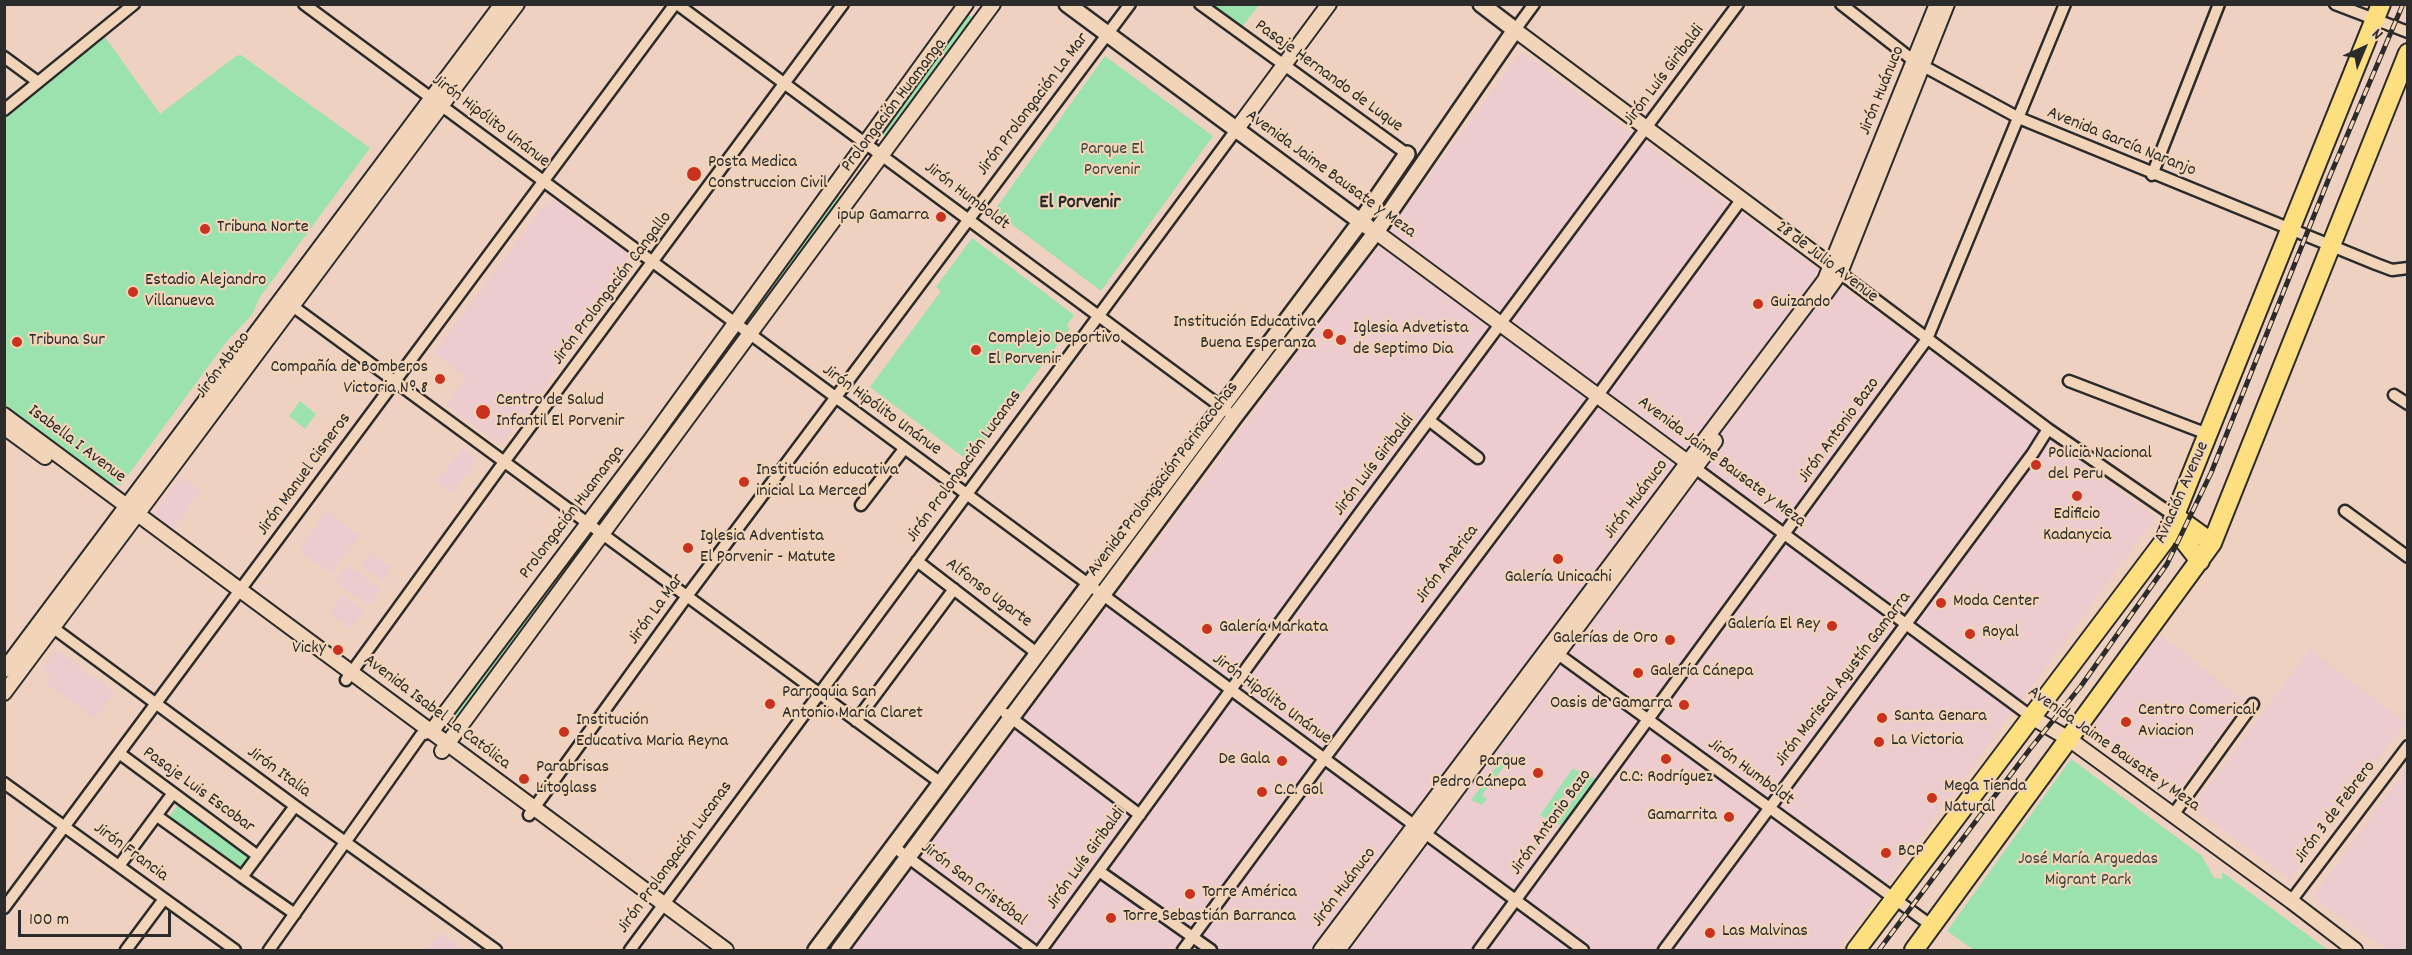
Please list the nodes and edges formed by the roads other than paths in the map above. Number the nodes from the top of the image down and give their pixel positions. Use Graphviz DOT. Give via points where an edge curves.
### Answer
graph roads {
  1 [pos="134,4"];
  2 [pos="304,4"];
  3 [pos="502,4"];
  4 [pos="517,4"];
  5 [pos="676,4"];
  6 [pos="843,4"];
  7 [pos="966,4"];
  8 [pos="993,4"];
  9 [pos="1066,4"];
  10 [pos="1130,4"];
  11 [pos="1200,4"];
  12 [pos="1329,4"];
  13 [pos="1480,4"];
  14 [pos="1534,4"];
  15 [pos="1738,4"];
  16 [pos="1842,4"];
  17 [pos="1937,4"];
  18 [pos="1947,4"];
  19 [pos="2065,4"];
  20 [pos="2219,4"];
  21 [pos="2335,4"];
  22 [pos="2378,12"];
  23 [pos="1515,30"];
  24 [pos="2408,32"];
  25 [pos="1107,34"];
  26 [pos="2408,53"];
  27 [pos="4,57"];
  28 [pos="1919,63"];
  29 [pos="1284,65"];
  30 [pos="38,82"];
  31 [pos="785,85"];
  32 [pos="436,102"];
  33 [pos="4,110"];
  34 [pos="2019,118"];
  35 [pos="1646,129"];
  36 [pos="1236,130"];
  37 [pos="866,143"];
  38 [pos="1407,154"];
  39 [pos="881,155"];
  40 [pos="2152,175"];
  41 [pos="543,181"];
  42 [pos="1741,200"];
  43 [pos="968,220"];
  44 [pos="1361,221"];
  45 [pos="2290,228"];
  46 [pos="1376,232"];
  47 [pos="2332,246"];
  48 [pos="653,263"];
  49 [pos="2408,268"];
  50 [pos="1836,270"];
  51 [pos="286,302"];
  52 [pos="1098,316"];
  53 [pos="734,322"];
  54 [pos="1500,324"];
  55 [pos="749,334"];
  56 [pos="1928,339"];
  57 [pos="395,381"];
  58 [pos="2069,381"];
  59 [pos="2394,394"];
  60 [pos="1598,396"];
  61 [pos="835,398"];
  62 [pos="2408,404"];
  63 [pos="1229,412"];
  64 [pos="4,415"];
  65 [pos="1430,421"];
  66 [pos="4,427"];
  67 [pos="2048,429"];
  68 [pos="2210,435"];
  69 [pos="904,449"];
  70 [pos="1478,458"];
  71 [pos="504,462"];
  72 [pos="1691,465"];
  73 [pos="966,495"];
  74 [pos="861,505"];
  75 [pos="123,508"];
  76 [pos="2345,511"];
  77 [pos="135,517"];
  78 [pos="2176,517"];
  79 [pos="588,523"];
  80 [pos="603,535"];
  81 [pos="1785,535"];
  82 [pos="2212,543"];
  83 [pos="2408,558"];
  84 [pos="918,561"];
  85 [pos="2200,561"];
  86 [pos="1089,586"];
  87 [pos="954,589"];
  88 [pos="238,593"];
  89 [pos="687,596"];
  90 [pos="1102,596"];
  91 [pos="42,619"];
  92 [pos="1906,625"];
  93 [pos="53,627"];
  94 [pos="1554,651"];
  95 [pos="1038,654"];
  96 [pos="4,669"];
  97 [pos="349,676"];
  98 [pos="1231,690"];
  99 [pos="4,693"];
  100 [pos="820,694"];
  101 [pos="156,703"];
  102 [pos="2253,704"];
  103 [pos="998,708"];
  104 [pos="1012,718"];
  105 [pos="2033,718"];
  106 [pos="1649,720"];
  107 [pos="856,721"];
  108 [pos="426,733"];
  109 [pos="2069,739"];
  110 [pos="2408,746"];
  111 [pos="445,747"];
  112 [pos="119,753"];
  113 [pos="1324,759"];
  114 [pos="4,783"];
  115 [pos="941,783"];
  116 [pos="173,793"];
  117 [pos="295,806"];
  118 [pos="1770,808"];
  119 [pos="532,812"];
  120 [pos="1140,815"];
  121 [pos="2173,815"];
  122 [pos="157,816"];
  123 [pos="65,827"];
  124 [pos="1420,830"];
  125 [pos="344,842"];
  126 [pos="894,847"];
  127 [pos="258,856"];
  128 [pos="909,858"];
  129 [pos="119,866"];
  130 [pos="1099,871"];
  131 [pos="242,878"];
  132 [pos="164,899"];
  133 [pos="1895,899"];
  134 [pos="2291,900"];
  135 [pos="1516,901"];
  136 [pos="4,908"];
  137 [pos="662,908"];
  138 [pos="295,914"];
  139 [pos="1932,926"];
  140 [pos="1193,938"];
  141 [pos="126,951"];
  142 [pos="235,951"];
  143 [pos="269,951"];
  144 [pos="496,951"];
  145 [pos="630,951"];
  146 [pos="712,951"];
  147 [pos="726,951"];
  148 [pos="816,951"];
  149 [pos="839,951"];
  150 [pos="1033,951"];
  151 [pos="1041,951"];
  152 [pos="1183,951"];
  153 [pos="1211,951"];
  154 [pos="1321,951"];
  155 [pos="1338,951"];
  156 [pos="1479,951"];
  157 [pos="1583,951"];
  158 [pos="1664,951"];
  159 [pos="1856,951"];
  160 [pos="1914,951"];
  161 [pos="2355,951"];
  1 -- 30 [label="street"];
  2 -- 32 [label="street, Jirón Hipólito Unánue"];
  3 -- 32 [label="street, Jirón Abtao"];
  4 -- 32 [label="street, Jirón Abtao"];
  5 -- 31 [label="street, Jirón Humboldt"];
  5 -- 41 [label="street, Jirón Manuel Cisneros"];
  6 -- 31 [label="street, Jirón Prolongación Cangallo"];
  7 -- 37 [label="street, Prolongación Huamanga"];
  8 -- 39 [label="street, Prolongación Huamanga"];
  9 -- 25 [label="main road, Avenida Jaime Bausate y Meza"];
  10 -- 25 [label="street, Jirón Prolongación La Mar"];
  11 -- 29 [label="street, Pasaje Hernando de Luque"];
  12 -- 29 [label="street, Jirón Prolongación Lucanas"];
  13 -- 23 [label="main road, 28 de Julio Avenue"];
  14 -- 23 [label="street"];
  15 -- 35 [label="street, Jirón Luís Giribaldi"];
  16 -- 28 [label="street, Avenida García Naranjo"];
  17 -- 28 [label="street, Jirón Huánuco"];
  18 -- 28 [label="street, Jirón Huánuco"];
  19 -- 34 [label="street, Jirón Antonio Bazo"];
  20 -- 40 [label="street"];
  21 -- 22 [label="street"];
  22 -- 24 [label="street"];
  22 -- 45 [label="main road, Aviación Avenue"];
  23 -- 35 [label="street, 28 de Julio Avenue"];
  23 -- 46 [label="main road, Avenida Prolongación Parinacochas"];
  25 -- 36 [label="main road, Avenida Jaime Bausate y Meza"];
  25 -- 43 [label="street, Jirón Prolongación La Mar"];
  26 -- 47 [label="main road"];
  27 -- 30 [label="street"];
  28 -- 34 [label="street, Avenida García Naranjo"];
  28 -- 50 [label="street, Jirón Huánuco"];
  29 -- 36 [label="street, Jirón Prolongación Lucanas"];
  29 -- 38 [label="street, Pasaje Hernando de Luque"];
  30 -- 33 [label="street"];
  31 -- 37 [label="street, Jirón Humboldt"];
  31 -- 48 [label="street, Jirón Prolongación Cangallo"];
  32 -- 41 [label="street, Jirón Hipólito Unánue"];
  32 -- 51 [label="street, Jirón Abtao"];
  34 -- 40 [label="street, Avenida García Naranjo"];
  34 -- 56 [label="street, Jirón Antonio Bazo"];
  35 -- 42 [label="street, 28 de Julio Avenue"];
  35 -- 54 [label="street, Jirón Luís Giribaldi"];
  36 -- 44 [label="main road, Avenida Jaime Bausate y Meza"];
  36 -- 52 [label="street, Jirón Prolongación Lucanas"];
  37 -- 39 [label="street, Jirón Humboldt"];
  37 -- 53 [label="street, Prolongación Huamanga"];
  38 -- 44 [label="main road, Avenida Prolongación Parinacochas"];
  39 -- 43 [label="street, Jirón Humboldt"];
  39 -- 55 [label="street, Prolongación Huamanga"];
  40 -- 45 [label="street, Avenida García Naranjo"];
  41 -- 48 [label="street, Jirón Hipólito Unánue"];
  41 -- 57 [label="street, Jirón Manuel Cisneros"];
  42 -- 50 [label="street, 28 de Julio Avenue"];
  42 -- 60 [label="street, Jirón Amèrica"];
  43 -- 52 [label="street, Jirón Humboldt"];
  43 -- 61 [label="street, Jirón Prolongación La Mar"];
  44 -- 46 [label="main road, Avenida Jaime Bausate y Meza"];
  44 -- 63 [label="main road, Avenida Prolongación Parinacochas"];
  45 -- 47 [label="street, Avenida García Naranjo"];
  45 -- 68 [label="main road, Aviación Avenue"];
  46 -- 54 [label="street, Avenida Jaime Bausate y Meza"];
  46 -- 63 [label="main road, Avenida Prolongación Parinacochas"];
  47 -- 49 [label="street, Avenida García Naranjo" via="2392,270"];
  47 -- 82 [label="main road"];
  48 -- 53 [label="street, Jirón Hipólito Unánue"];
  48 -- 71 [label="street, Jirón Prolongación Cangallo"];
  50 -- 56 [label="street, 28 de Julio Avenue"];
  50 -- 72 [label="street, Jirón Huánuco"];
  51 -- 57 [label="street"];
  51 -- 75 [label="street, Jirón Abtao"];
  51 -- 77 [label="street, Jirón Abtao"];
  52 -- 63 [label="street, Jirón Humboldt"];
  52 -- 73 [label="street, Jirón Prolongación Lucanas"];
  53 -- 55 [label="street, Jirón Hipólito Unánue"];
  53 -- 79 [label="street, Prolongación Huamanga"];
  54 -- 60 [label="street, Avenida Jaime Bausate y Meza"];
  54 -- 65 [label="street, Jirón Luís Giribaldi"];
  55 -- 61 [label="street, Jirón Hipólito Unánue"];
  55 -- 80 [label="street, Prolongación Huamanga"];
  56 -- 67 [label="street, 28 de Julio Avenue"];
  56 -- 81 [label="street, Jirón Antonio Bazo"];
  57 -- 71 [label="street"];
  57 -- 88 [label="street, Jirón Manuel Cisneros"];
  58 -- 68 [label="street"];
  59 -- 62 [label="street"];
  60 -- 72 [label="street, Avenida Jaime Bausate y Meza"];
  60 -- 113 [label="street, Jirón Amèrica"];
  61 -- 69 [label="street, Jirón Hipólito Unánue"];
  61 -- 89 [label="street, Jirón La Mar"];
  63 -- 86 [label="main road, Avenida Prolongación Parinacochas"];
  63 -- 90 [label="main road, Avenida Prolongación Parinacochas"];
  64 -- 75 [label="street, Isabella I Avenue"];
  65 -- 70 [label="street"];
  65 -- 98 [label="street, Jirón Luís Giribaldi"];
  66 -- 75 [label="street, Isabella I Avenue"];
  67 -- 78 [label="street, 28 de Julio Avenue"];
  67 -- 92 [label="street, Jirón Mariscal Agustín Gamarra"];
  68 -- 78 [label="main road, Aviación Avenue"];
  69 -- 73 [label="street, Jirón Hipólito Unánue"];
  69 -- 74 [label="street"];
  71 -- 79 [label="street"];
  71 -- 97 [label="street, Jirón Prolongación Cangallo"];
  72 -- 81 [label="street, Avenida Jaime Bausate y Meza"];
  72 -- 94 [label="street, Jirón Huánuco"];
  73 -- 84 [label="street, Jirón Prolongación Lucanas"];
  73 -- 86 [label="street, Jirón Hipólito Unánue"];
  75 -- 77 [label="street, Avenida Isabel La Católica"];
  75 -- 91 [label="street, Jirón Abtao"];
  76 -- 83 [label="street"];
  77 -- 88 [label="street, Avenida Isabel La Católica"];
  77 -- 93 [label="street, Jirón Abtao"];
  78 -- 82 [label="main road, 28 de Julio Avenue"];
  78 -- 85 [label="main road" via="2178,533"];
  78 -- 105 [label="main road, Aviación Avenue" via="2165,540"];
  79 -- 80 [label="street"];
  79 -- 108 [label="street, Prolongación Huamanga"];
  80 -- 89 [label="street"];
  80 -- 111 [label="street, Prolongación Huamanga"];
  81 -- 92 [label="street, Avenida Jaime Bausate y Meza"];
  81 -- 106 [label="street, Jirón Antonio Bazo"];
  82 -- 85 [label="main road"];
  84 -- 87 [label="street, Alfonso Ugarte"];
  84 -- 100 [label="street, Jirón Prolongación Lucanas"];
  85 -- 109 [label="main road"];
  86 -- 90 [label="street, Jirón Hipólito Unánue"];
  86 -- 95 [label="main road, Avenida Prolongación Parinacochas"];
  87 -- 95 [label="street, Alfonso Ugarte"];
  87 -- 107 [label="street"];
  88 -- 97 [label="street, Avenida Isabel La Católica"];
  88 -- 101 [label="street, Jirón Manuel Cisneros"];
  89 -- 100 [label="street"];
  89 -- 119 [label="street, Jirón La Mar"];
  90 -- 98 [label="street, Jirón Hipólito Unánue"];
  90 -- 104 [label="main road, Avenida Prolongación Parinacochas"];
  91 -- 93 [label="street, Jirón Italia"];
  91 -- 96 [label="street, Jirón Abtao"];
  92 -- 105 [label="street, Avenida Jaime Bausate y Meza"];
  92 -- 118 [label="street, Jirón Mariscal Agustín Gamarra"];
  93 -- 99 [label="street, Jirón Abtao"];
  93 -- 101 [label="street, Jirón Italia"];
  94 -- 106 [label="street, Jirón Humboldt"];
  94 -- 124 [label="street, Jirón Huánuco"];
  95 -- 103 [label="main road, Avenida Prolongación Parinacochas"];
  97 -- 108 [label="street, Avenida Isabel La Católica"];
  98 -- 113 [label="street, Jirón Hipólito Unánue"];
  98 -- 120 [label="street, Jirón Luís Giribaldi"];
  100 -- 107 [label="street"];
  100 -- 137 [label="street, Jirón Prolongación Lucanas"];
  101 -- 112 [label="street, Jirón Manuel Cisneros"];
  101 -- 117 [label="street, Jirón Italia"];
  102 -- 121 [label="street"];
  103 -- 104 [label="street"];
  103 -- 115 [label="main road, Avenida Prolongación Parinacochas"];
  104 -- 120 [label="street"];
  104 -- 128 [label="main road, Avenida Prolongación Parinacochas"];
  105 -- 109 [label="street, Avenida Jaime Bausate y Meza"];
  105 -- 133 [label="main road, Aviación Avenue"];
  106 -- 118 [label="street, Jirón Humboldt"];
  106 -- 135 [label="street, Jirón Antonio Bazo"];
  107 -- 115 [label="street"];
  108 -- 111 [label="street, Avenida Isabel La Católica"];
  108 -- 125 [label="street, Prolongación Huamanga"];
  109 -- 121 [label="street, Avenida Jaime Bausate y Meza"];
  109 -- 139 [label="main road"];
  110 -- 134 [label="street, Jirón 3 de Febrero"];
  111 -- 119 [label="street, Avenida Isabel La Católica"];
  112 -- 116 [label="street, Pasaje Luis Escobar"];
  112 -- 123 [label="street, Jirón Manuel Cisneros"];
  113 -- 124 [label="street, Jirón Hipólito Unánue"];
  113 -- 140 [label="street, Jirón Amèrica"];
  114 -- 123 [label="street, Jirón Francia"];
  115 -- 126 [label="main road, Avenida Prolongación Parinacochas"];
  116 -- 122 [label="street"];
  116 -- 127 [label="street, Pasaje Luis Escobar"];
  117 -- 125 [label="street, Jirón Italia"];
  117 -- 127 [label="street"];
  118 -- 133 [label="street, Jirón Humboldt"];
  118 -- 158 [label="street, Jirón Mariscal Agustín Gamarra"];
  119 -- 137 [label="street, Avenida Isabel La Católica"];
  120 -- 130 [label="street, Jirón Luís Giribaldi"];
  121 -- 134 [label="street, Avenida Jaime Bausate y Meza"];
  122 -- 129 [label="street"];
  122 -- 131 [label="street"];
  123 -- 129 [label="street, Jirón Francia"];
  123 -- 136 [label="street, Jirón Manuel Cisneros"];
  124 -- 135 [label="street, Jirón Hipólito Unánue"];
  124 -- 154 [label="street, Jirón Huánuco"];
  124 -- 155 [label="street, Jirón Huánuco"];
  125 -- 138 [label="street, Prolongación Huamanga"];
  125 -- 144 [label="street, Jirón Italia"];
  126 -- 128 [label="street, Jirón San Cristóbal"];
  126 -- 148 [label="main road, Avenida Prolongación Parinacochas"];
  127 -- 131 [label="street"];
  128 -- 149 [label="main road, Avenida Prolongación Parinacochas"];
  128 -- 150 [label="street, Jirón San Cristóbal"];
  129 -- 132 [label="street, Jirón Francia"];
  130 -- 140 [label="street"];
  130 -- 151 [label="street, Jirón Luís Giribaldi"];
  131 -- 138 [label="street"];
  132 -- 141 [label="street"];
  132 -- 142 [label="street, Jirón Francia"];
  133 -- 139 [label="street, Jirón Humboldt"];
  133 -- 159 [label="main road, Aviación Avenue"];
  134 -- 161 [label="street, Avenida Jaime Bausate y Meza"];
  135 -- 156 [label="street, Jirón Antonio Bazo"];
  135 -- 157 [label="street, Jirón Hipólito Unánue"];
  137 -- 145 [label="street, Jirón Prolongación Lucanas"];
  137 -- 146 [label="street, Avenida Isabel La Católica"];
  137 -- 147 [label="street, Avenida Isabel La Católica"];
  138 -- 143 [label="street, Prolongación Huamanga"];
  139 -- 160 [label="main road"];
  140 -- 152 [label="street, Jirón Amèrica"];
  140 -- 153 [label="street"];
}
